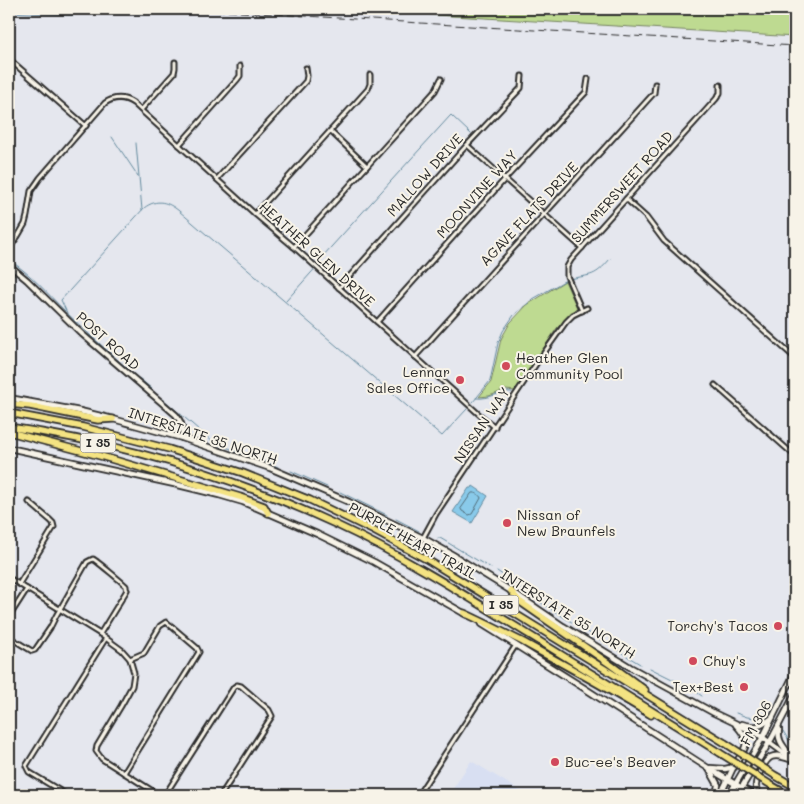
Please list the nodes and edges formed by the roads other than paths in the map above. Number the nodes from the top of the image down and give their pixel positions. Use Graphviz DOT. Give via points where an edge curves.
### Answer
graph roads {
  1 [pos="9,59"];
  2 [pos="175,62"];
  3 [pos="240,66"];
  4 [pos="306,68"];
  5 [pos="370,75"];
  6 [pos="522,76"];
  7 [pos="441,79"];
  8 [pos="588,79"];
  9 [pos="655,84"];
  10 [pos="720,85"];
  11 [pos="141,110"];
  12 [pos="86,126"];
  13 [pos="330,131"];
  14 [pos="179,145"];
  15 [pos="467,145"];
  16 [pos="368,166"];
  17 [pos="217,179"];
  18 [pos="505,179"];
  19 [pos="626,199"];
  20 [pos="255,214"];
  21 [pos="544,214"];
  22 [pos="294,247"];
  23 [pos="9,248"];
  24 [pos="582,248"];
  25 [pos="9,265"];
  26 [pos="339,288"];
  27 [pos="587,308"];
  28 [pos="582,311"];
  29 [pos="377,322"];
  30 [pos="415,357"];
  31 [pos="795,358"];
  32 [pos="715,385"];
  33 [pos="9,398"];
  34 [pos="9,404"];
  35 [pos="9,413"];
  36 [pos="113,419"];
  37 [pos="9,426"];
  38 [pos="495,427"];
  39 [pos="9,432"];
  40 [pos="182,438"];
  41 [pos="9,448"];
  42 [pos="795,456"];
  43 [pos="29,502"];
  44 [pos="268,513"];
  45 [pos="423,538"];
  46 [pos="9,578"];
  47 [pos="19,584"];
  48 [pos="27,589"];
  49 [pos="511,591"];
  50 [pos="60,609"];
  51 [pos="464,613"];
  52 [pos="9,617"];
  53 [pos="100,634"];
  54 [pos="9,638"];
  55 [pos="106,638"];
  56 [pos="516,645"];
  57 [pos="130,659"];
  58 [pos="795,672"];
  59 [pos="795,694"];
  60 [pos="773,718"];
  61 [pos="687,720"];
  62 [pos="734,722"];
  63 [pos="780,724"];
  64 [pos="763,737"];
  65 [pos="770,742"];
  66 [pos="720,754"];
  67 [pos="794,761"];
  68 [pos="734,766"];
  69 [pos="708,768"];
  70 [pos="124,773"];
  71 [pos="728,780"];
  72 [pos="735,784"];
  73 [pos="742,788"];
  74 [pos="795,788"];
  75 [pos="67,795"];
  76 [pos="159,795"];
  77 [pos="165,795"];
  78 [pos="221,795"];
  79 [pos="418,795"];
  80 [pos="716,795"];
  81 [pos="720,795"];
  82 [pos="728,795"];
  83 [pos="737,795"];
  84 [pos="754,795"];
  85 [pos="760,795"];
  86 [pos="788,795"];
  1 -- 12 [label="street"];
  2 -- 11 [label="street" via="174,73"];
  3 -- 14 [label="street" via="237,80"];
  4 -- 17 [label="street" via="306,81"];
  5 -- 13 [label="street" via="368,89"];
  6 -- 15 [label="street, MALLOW DRIVE" via="521,88"];
  7 -- 16 [label="street" via="435,91"];
  8 -- 18 [label="street, MOONVINE WAY" via="586,92"];
  9 -- 21 [label="street, AGAVE FLATS DRIVE" via="654,93"];
  10 -- 19 [label="street, SUMMERSWEET ROAD" via="716,99"];
  11 -- 12 [label="street, HEATHER GLEN DRIVE" via="124,98 109,100"];
  11 -- 14 [label="street, HEATHER GLEN DRIVE"];
  12 -- 23 [label="street" via="31,191 25,224"];
  13 -- 16 [label="street"];
  13 -- 20 [label="street"];
  14 -- 17 [label="street, HEATHER GLEN DRIVE"];
  15 -- 18 [label="street"];
  15 -- 26 [label="street, MALLOW DRIVE"];
  16 -- 22 [label="street"];
  17 -- 20 [label="street, HEATHER GLEN DRIVE"];
  18 -- 21 [label="street"];
  18 -- 29 [label="street, MOONVINE WAY"];
  19 -- 24 [label="street, SUMMERSWEET ROAD"];
  19 -- 31 [label="street" via="646,217 664,241"];
  20 -- 22 [label="street, HEATHER GLEN DRIVE"];
  21 -- 24 [label="street"];
  21 -- 30 [label="street, AGAVE FLATS DRIVE"];
  22 -- 26 [label="street, HEATHER GLEN DRIVE"];
  24 -- 28 [label="street, SUMMERSWEET ROAD" via="567,267 569,283"];
  25 -- 40 [label="street, POST ROAD" via="176,415 182,422"];
  26 -- 29 [label="street, HEATHER GLEN DRIVE"];
  27 -- 28 [label="street, NISSAN WAY"];
  28 -- 38 [label="street, NISSAN WAY" via="566,322"];
  29 -- 30 [label="street, HEATHER GLEN DRIVE"];
  30 -- 38 [label="street, HEATHER GLEN DRIVE"];
  32 -- 42 [label="street"];
  33 -- 36 [label="main road, INTERSTATE 35 NORTH"];
  34 -- 36 [label="highway" via="98,420"];
  35 -- 61 [label="highway, PURPLE HEART TRAIL / I 35" via="83,427 169,449 243,473 310,500 426,559"];
  36 -- 40 [label="main road, INTERSTATE 35 NORTH"];
  37 -- 66 [label="highway, PURPLE HEART TRAIL / I 35" via="107,445 186,467 318,516 426,571"];
  38 -- 45 [label="street, NISSAN WAY"];
  39 -- 44 [label="highway" via="240,497 264,506"];
  40 -- 45 [label="main road, INTERSTATE 35 NORTH" via="293,477"];
  41 -- 44 [label="main road" via="219,495"];
  43 -- 47 [label="street" via="53,523 54,528"];
  44 -- 51 [label="main road" via="374,562"];
  45 -- 49 [label="main road, INTERSTATE 35 NORTH"];
  46 -- 47 [label="street"];
  47 -- 48 [label="street"];
  48 -- 50 [label="street"];
  48 -- 52 [label="street"];
  49 -- 61 [label="highway" via="519,600"];
  49 -- 62 [label="main road, INTERSTATE 35 NORTH" via="630,667"];
  50 -- 53 [label="street"];
  50 -- 53 [label="street" via="87,562 96,560 127,590"];
  50 -- 54 [label="street" via="35,650"];
  51 -- 56 [label="main road"];
  51 -- 66 [label="highway" via="595,681"];
  53 -- 55 [label="street"];
  55 -- 57 [label="street"];
  55 -- 75 [label="street" via="26,766 29,772"];
  56 -- 69 [label="main road"];
  56 -- 79 [label="street"];
  57 -- 70 [label="street" via="134,673 132,686 95,748 102,760"];
  57 -- 70 [label="street" via="144,653 165,623 200,652"];
  58 -- 60 [label="main road, FM 306 / FM 306"];
  59 -- 63 [label="main road, FM 306 / FM 306"];
  60 -- 62 [label="main road" via="756,727"];
  60 -- 64 [label="main road, FM 306 / FM 306"];
  61 -- 74 [label="highway, PURPLE HEART TRAIL / I 35, bridge"];
  62 -- 64 [label="main road, INTERSTATE 35 NORTH"];
  62 -- 68 [label="main road" via="744,733 746,741 744,751"];
  63 -- 65 [label="main road, FM 306 / FM 306"];
  63 -- 67 [label="main road" via="780,742"];
  64 -- 65 [label="main road, INTERSTATE 35 NORTH"];
  64 -- 72 [label="main road, FM 306 / FM 306"];
  65 -- 67 [label="main road, INTERSTATE 35 NORTH"];
  65 -- 73 [label="main road, FM 306 / FM 306"];
  66 -- 86 [label="highway, PURPLE HEART TRAIL / I 35, bridge"];
  67 -- 85 [label="main road" via="780,756 768,759 756,784"];
  68 -- 69 [label="main road"];
  68 -- 71 [label="main road"];
  69 -- 71 [label="main road"];
  69 -- 80 [label="main road" via="718,785"];
  70 -- 76 [label="street"];
  71 -- 72 [label="main road"];
  71 -- 81 [label="main road"];
  72 -- 73 [label="main road"];
  72 -- 82 [label="main road, FM 306"];
  73 -- 83 [label="main road, FM 306"];
  73 -- 84 [label="main road"];
  77 -- 78 [label="street" via="237,685 265,706 272,716"];
}
